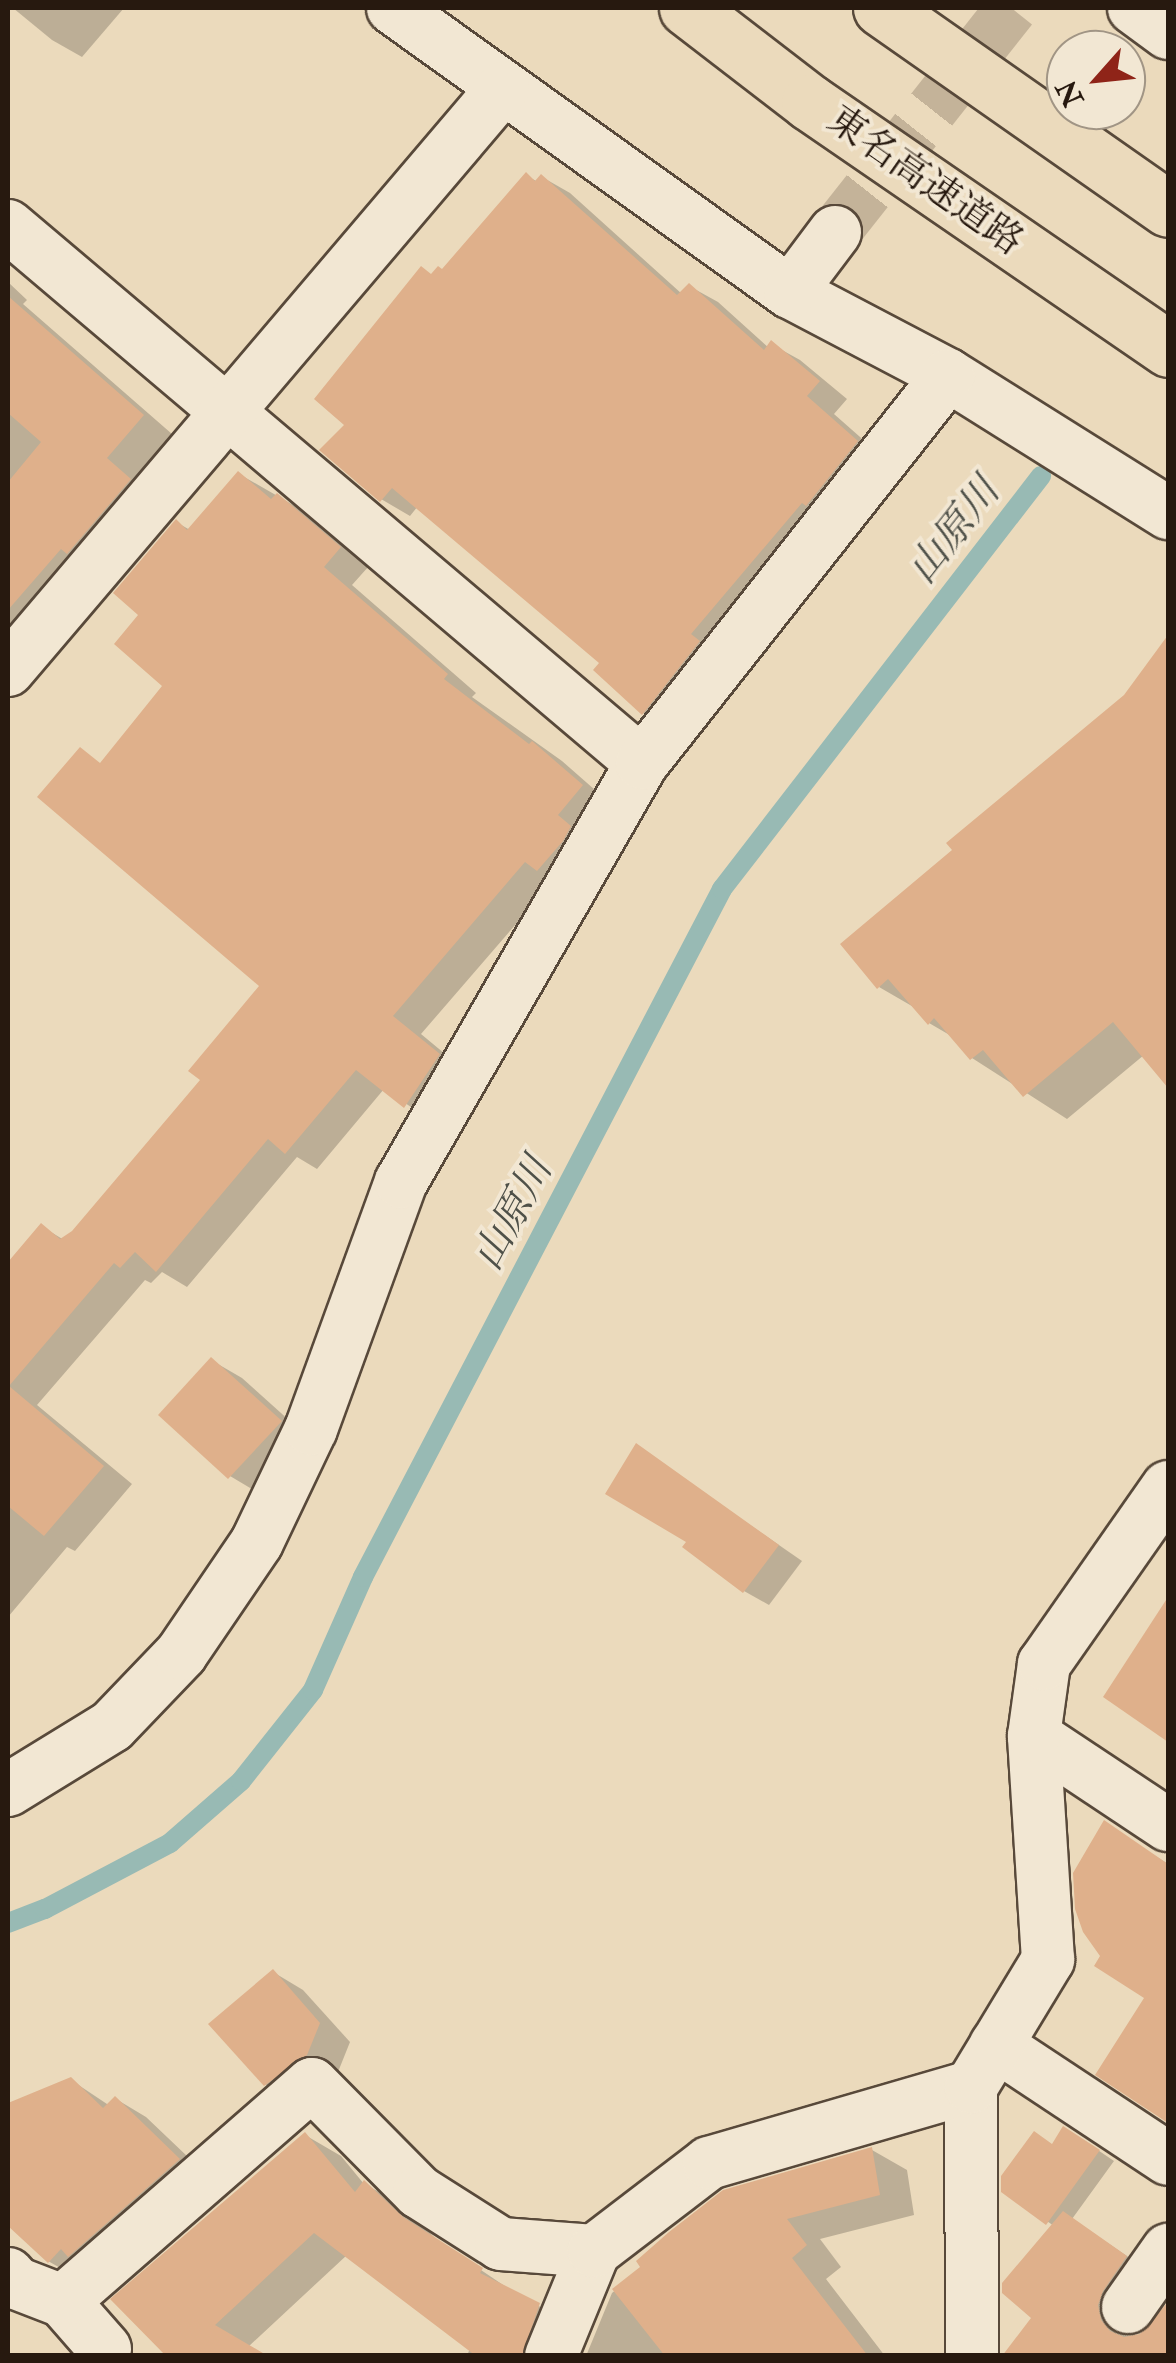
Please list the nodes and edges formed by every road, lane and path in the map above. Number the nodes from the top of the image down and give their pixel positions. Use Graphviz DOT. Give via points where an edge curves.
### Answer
graph roads {
  1 [pos="394,8"];
  2 [pos="687,8"];
  3 [pos="881,8"];
  4 [pos="503,88"];
  5 [pos="1168,209"];
  6 [pos="8,226"];
  7 [pos="836,232"];
  8 [pos="790,292"];
  9 [pos="1168,349"];
  10 [pos="948,375"];
  11 [pos="226,413"];
  12 [pos="1168,513"];
  13 [pos="8,670"];
  14 [pos="642,763"];
  15 [pos="1168,1487"];
  16 [pos="1034,1736"];
  17 [pos="8,1790"];
  18 [pos="1168,1826"];
  19 [pos="984,2066"];
  20 [pos="1168,2159"];
  21 [pos="1168,2250"];
  22 [pos="594,2251"];
  23 [pos="8,2274"];
  24 [pos="63,2301"];
  25 [pos="1128,2307"];
  26 [pos="104,2353"];
  27 [pos="551,2356"];
  28 [pos="972,2356"];
  1 -- 4 [label="street"];
  2 -- 9 [label="highway, 東名高速道路" via="809,102"];
  3 -- 5 [label="highway"];
  4 -- 8 [label="street"];
  4 -- 11 [label="street"];
  6 -- 11 [label="street"];
  7 -- 8 [label="street"];
  8 -- 10 [label="street"];
  10 -- 12 [label="street"];
  10 -- 14 [label="street"];
  11 -- 13 [label="street"];
  11 -- 14 [label="street"];
  14 -- 17 [label="street" via="401,1182 310,1428 257,1542 181,1654 112,1726"];
  15 -- 16 [label="street" via="1044,1664"];
  16 -- 18 [label="street"];
  16 -- 19 [label="street" via="1048,1960"];
  19 -- 20 [label="street"];
  19 -- 22 [label="street" via="710,2164"];
  19 -- 28 [label="street"];
  21 -- 25 [label="street"];
  22 -- 24 [label="street" via="501,2244 419,2192 312,2084"];
  22 -- 27 [label="street"];
  23 -- 24 [label="street"];
  24 -- 26 [label="street"];
}
